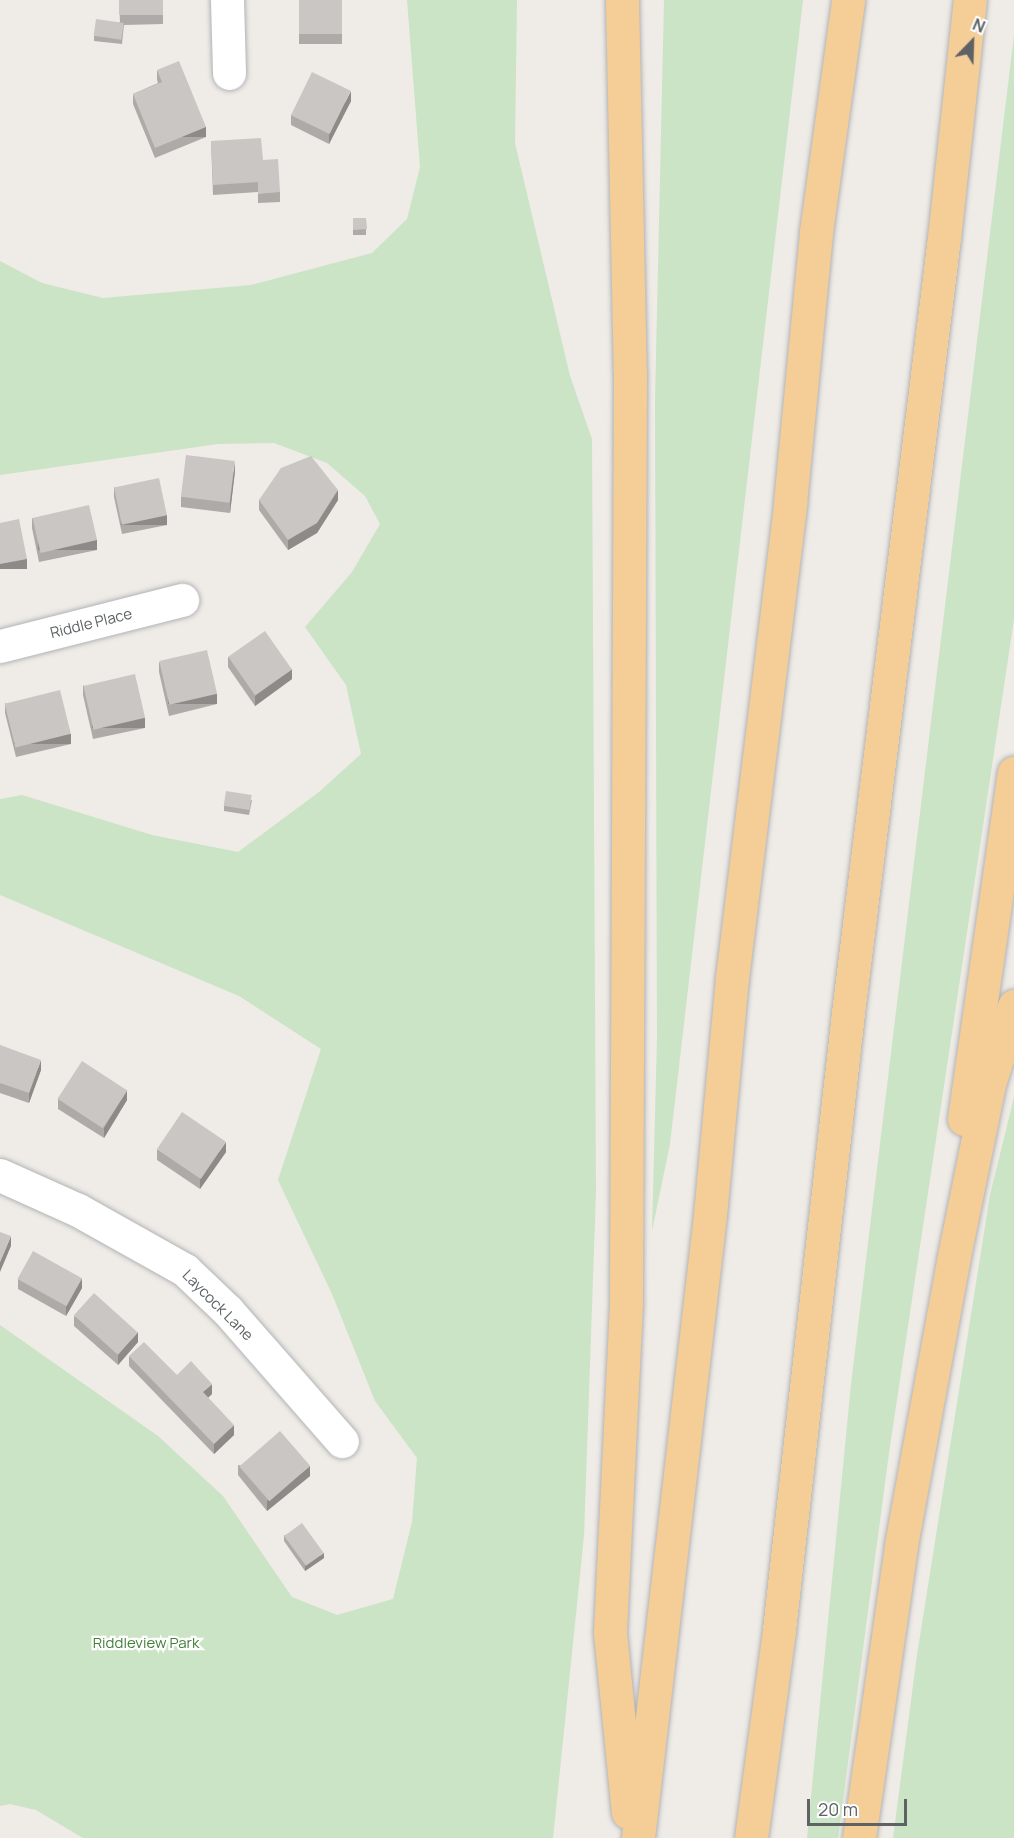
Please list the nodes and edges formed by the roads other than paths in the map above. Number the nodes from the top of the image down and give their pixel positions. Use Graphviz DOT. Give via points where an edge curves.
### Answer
graph roads {
  1 [pos="227,0"];
  2 [pos="622,0"];
  3 [pos="848,0"];
  4 [pos="970,0"];
  5 [pos="230,73"];
  6 [pos="182,600"];
  7 [pos="0,646"];
  8 [pos="1014,773"];
  9 [pos="1014,1006"];
  10 [pos="0,1175"];
  11 [pos="953,1261"];
  12 [pos="342,1441"];
  13 [pos="630,1838"];
  14 [pos="638,1838"];
  15 [pos="751,1838"];
  16 [pos="859,1838"];
  1 -- 5 [label="street"];
  2 -- 13 [label="highway" via="630,373 626,1292 610,1633"];
  3 -- 14 [label="highway" via="816,232 790,504 732,978 710,1215"];
  4 -- 15 [label="highway" via="848,1014 779,1630"];
  6 -- 7 [label="street, Riddle Place"];
  8 -- 11 [label="highway" via="966,1088"];
  9 -- 11 [label="highway" via="989,1084"];
  10 -- 12 [label="street, Laycock Lane" via="78,1210 185,1270 228,1311"];
  11 -- 16 [label="highway" via="901,1545"];
}
